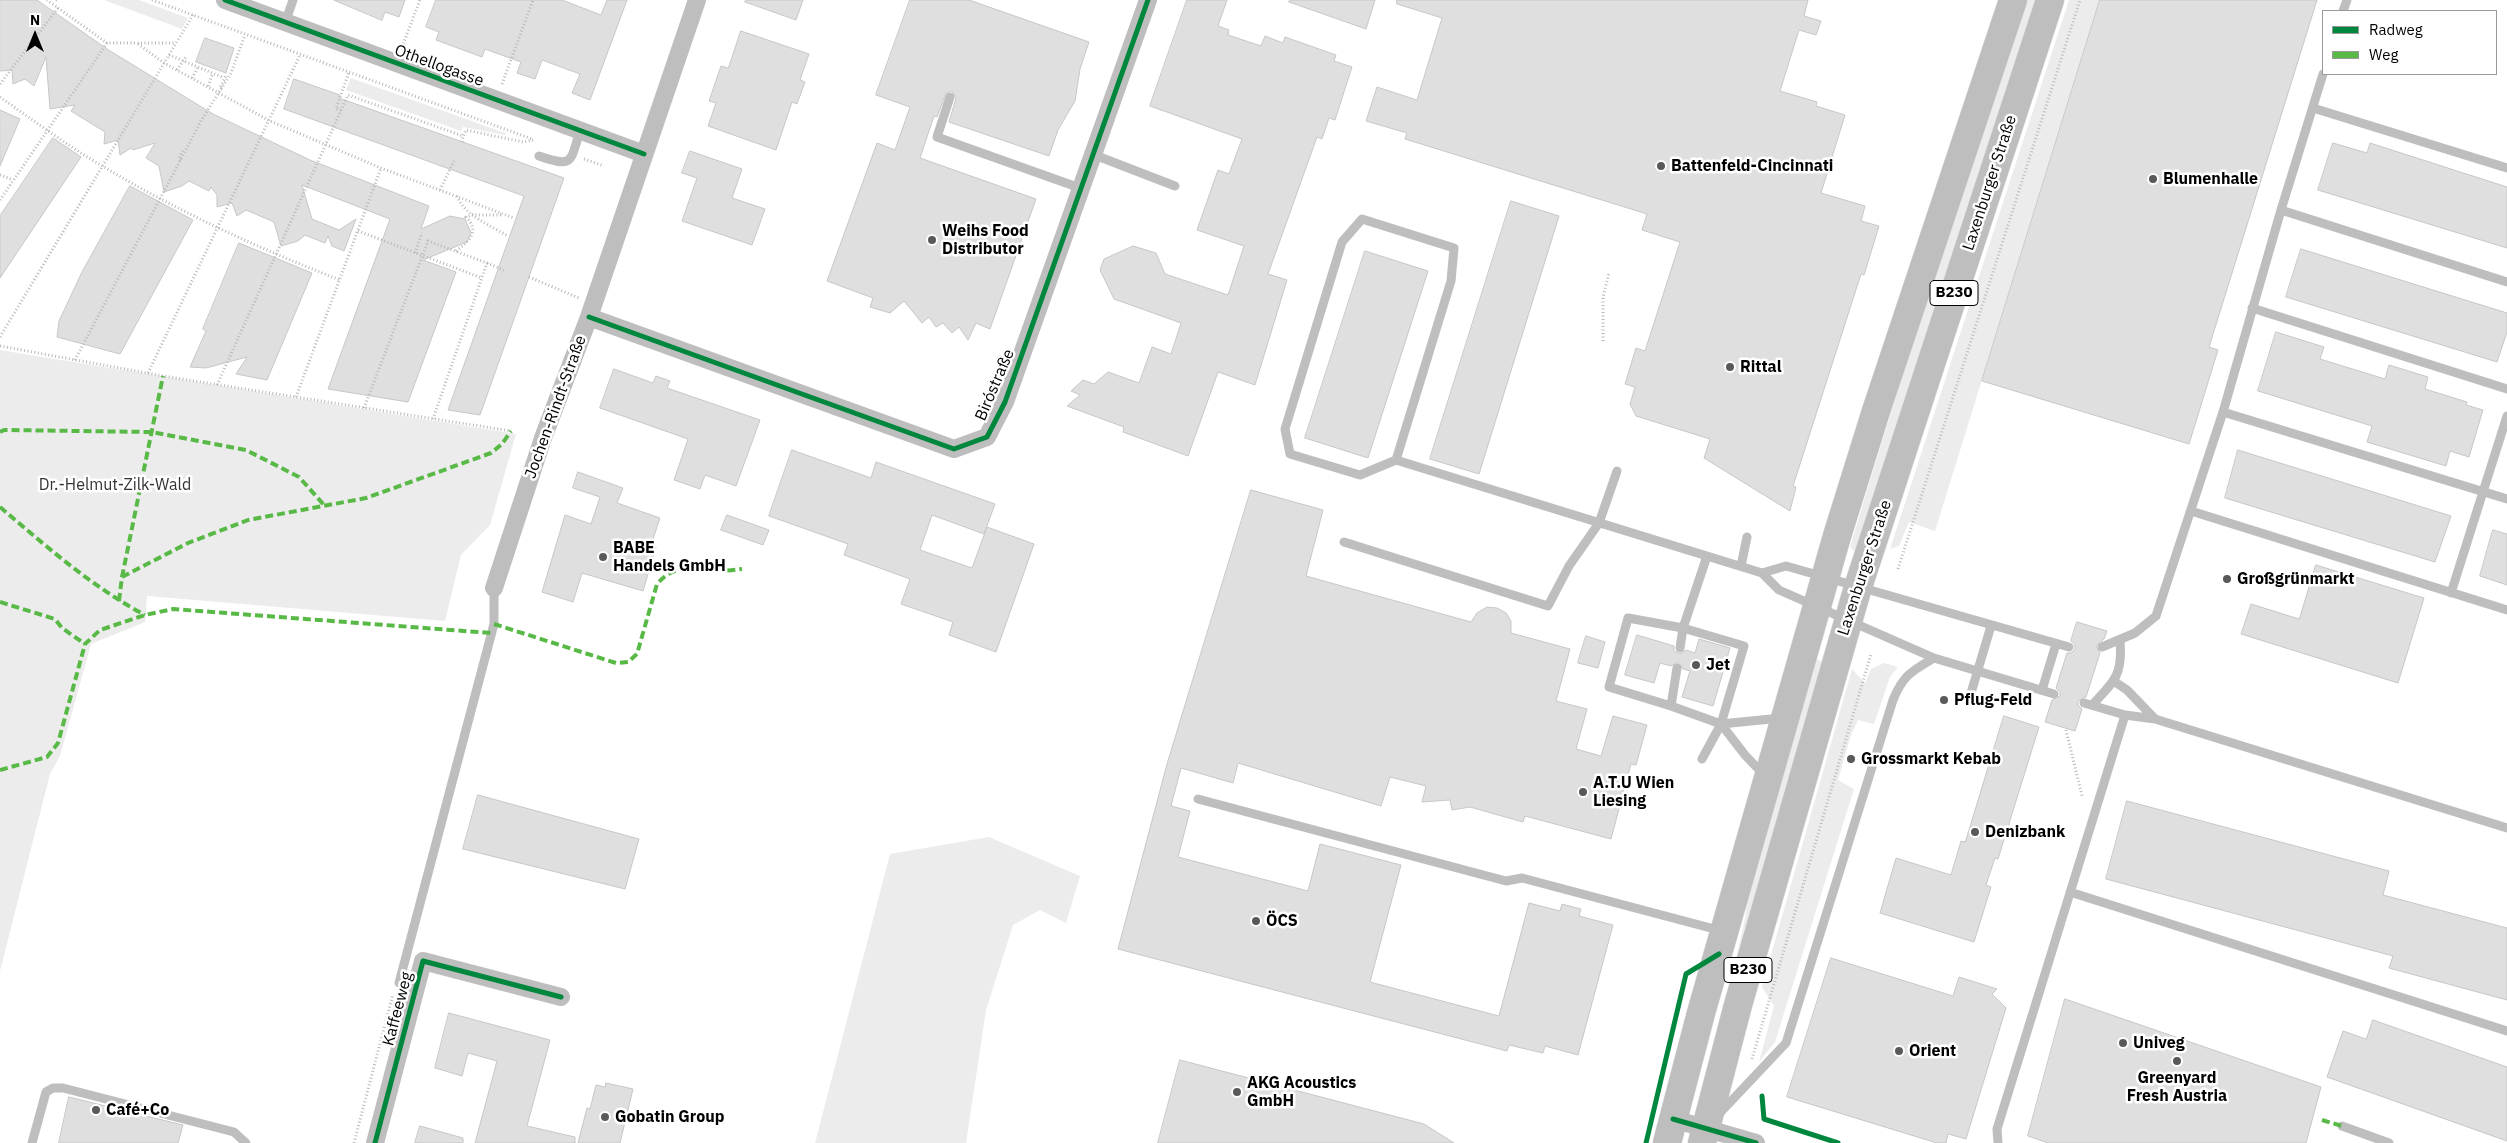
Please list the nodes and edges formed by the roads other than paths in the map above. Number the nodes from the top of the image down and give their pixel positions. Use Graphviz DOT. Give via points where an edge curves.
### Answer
graph roads {
  1 [pos="225,0"];
  2 [pos="294,0"];
  3 [pos="697,0"];
  4 [pos="1148,0"];
  5 [pos="2013,0"];
  6 [pos="2050,0"];
  7 [pos="285,23"];
  8 [pos="2323,75"];
  9 [pos="950,97"];
  10 [pos="2312,108"];
  11 [pos="580,131"];
  12 [pos="644,154"];
  13 [pos="1092,154"];
  14 [pos="539,156"];
  15 [pos="2507,168"];
  16 [pos="1175,186"];
  17 [pos="1080,188"];
  18 [pos="2281,210"];
  19 [pos="2507,282"];
  20 [pos="2252,308"];
  21 [pos="591,310"];
  22 [pos="2507,389"];
  23 [pos="2223,412"];
  24 [pos="2507,416"];
  25 [pos="1396,460"];
  26 [pos="1617,471"];
  27 [pos="2482,492"];
  28 [pos="2507,499"];
  29 [pos="2191,511"];
  30 [pos="1599,523"];
  31 [pos="1747,537"];
  32 [pos="1344,542"];
  33 [pos="1707,556"];
  34 [pos="1742,566"];
  35 [pos="1762,572"];
  36 [pos="1826,578"];
  37 [pos="1858,587"];
  38 [pos="494,588"];
  39 [pos="2451,593"];
  40 [pos="1818,607"];
  41 [pos="2507,610"];
  42 [pos="1848,620"];
  43 [pos="1991,626"];
  44 [pos="1683,628"];
  45 [pos="2120,641"];
  46 [pos="2056,644"];
  47 [pos="2069,647"];
  48 [pos="2102,647"];
  49 [pos="1680,648"];
  50 [pos="1934,658"];
  51 [pos="1677,668"];
  52 [pos="1977,671"];
  53 [pos="2115,682"];
  54 [pos="2042,690"];
  55 [pos="1971,693"];
  56 [pos="2054,694"];
  57 [pos="1671,706"];
  58 [pos="2125,715"];
  59 [pos="1786,718"];
  60 [pos="2155,719"];
  61 [pos="1721,724"];
  62 [pos="1702,759"];
  63 [pos="1768,780"];
  64 [pos="1198,799"];
  65 [pos="2507,828"];
  66 [pos="2070,892"];
  67 [pos="1725,932"];
  68 [pos="406,956"];
  69 [pos="423,961"];
  70 [pos="400,983"];
  71 [pos="562,997"];
  72 [pos="2507,1031"];
  73 [pos="2342,1126"];
  74 [pos="1670,1131"];
  75 [pos="1704,1135"];
  76 [pos="32,1143"];
  77 [pos="246,1143"];
  78 [pos="375,1143"];
  79 [pos="1756,1143"];
  80 [pos="1998,1143"];
  81 [pos="2389,1143"];
  1 -- 7 [label="street, Othellogasse"];
  2 -- 7 [label="lane"];
  3 -- 12 [label="street, Jochen-Rindt-Straße"];
  4 -- 13 [label="street, Biróstraße"];
  5 -- 36 [label="main road, Laxenburger Straße / B230" via="1876,411"];
  6 -- 37 [label="main road, Laxenburger Straße / B230"];
  7 -- 11 [label="street, Othellogasse"];
  8 -- 10 [label="lane"];
  9 -- 17 [label="lane" via="937,137"];
  10 -- 15 [label="lane"];
  10 -- 18 [label="lane"];
  11 -- 12 [label="street, Othellogasse"];
  11 -- 14 [label="lane" via="566,163"];
  12 -- 21 [label="street, Jochen-Rindt-Straße"];
  13 -- 16 [label="lane"];
  13 -- 17 [label="street, Biróstraße"];
  17 -- 21 [label="street, Biróstraße" via="1006,402 987,437 954,449"];
  18 -- 19 [label="lane"];
  18 -- 20 [label="lane"];
  20 -- 22 [label="lane"];
  20 -- 23 [label="lane"];
  21 -- 38 [label="street, Jochen-Rindt-Straße" via="543,438"];
  23 -- 27 [label="lane"];
  23 -- 29 [label="lane"];
  24 -- 27 [label="lane"];
  25 -- 25 [label="lane" via="1451,281 1454,248 1362,219 1342,242 1285,429 1290,454 1360,475"];
  25 -- 30 [label="lane"];
  26 -- 30 [label="lane"];
  27 -- 28 [label="lane"];
  27 -- 39 [label="lane"];
  29 -- 39 [label="lane"];
  29 -- 45 [label="lane" via="2156,616 2135,634"];
  30 -- 32 [label="lane" via="1569,566 1548,606"];
  30 -- 33 [label="lane"];
  31 -- 34 [label="lane"];
  33 -- 34 [label="lane"];
  33 -- 44 [label="lane"];
  34 -- 35 [label="lane"];
  35 -- 36 [label="lane" via="1786,566"];
  35 -- 40 [label="lane" via="1779,590"];
  36 -- 37 [label="lane"];
  36 -- 40 [label="main road, Laxenburger Straße / B230"];
  37 -- 42 [label="main road, Laxenburger Straße / B230"];
  37 -- 43 [label="lane"];
  38 -- 68 [label="lane" via="494,624"];
  39 -- 41 [label="lane"];
  40 -- 42 [label="lane"];
  40 -- 59 [label="main road, Laxenburger Straße / B230"];
  42 -- 50 [label="lane"];
  42 -- 75 [label="main road, Laxenburger Straße / B230"];
  43 -- 46 [label="lane"];
  43 -- 52 [label="lane"];
  44 -- 49 [label="lane"];
  44 -- 57 [label="lane" via="1628,618 1609,687"];
  44 -- 61 [label="lane" via="1744,646"];
  45 -- 48 [label="lane"];
  45 -- 53 [label="lane" via="2122,658"];
  46 -- 47 [label="lane"];
  46 -- 54 [label="lane"];
  50 -- 52 [label="lane"];
  50 -- 75 [label="lane" via="1908,673 1893,700 1786,1043"];
  51 -- 57 [label="lane"];
  52 -- 54 [label="lane"];
  52 -- 55 [label="lane"];
  53 -- 58 [label="lane" via="2088,704"];
  53 -- 60 [label="lane"];
  54 -- 56 [label="lane"];
  57 -- 61 [label="lane"];
  58 -- 60 [label="lane"];
  58 -- 66 [label="lane"];
  59 -- 61 [label="lane"];
  59 -- 63 [label="main road, Laxenburger Straße / B230"];
  60 -- 65 [label="lane"];
  61 -- 62 [label="lane"];
  61 -- 63 [label="lane"];
  63 -- 67 [label="main road, Laxenburger Straße / B230"];
  64 -- 67 [label="lane" via="1506,881 1522,878"];
  66 -- 72 [label="lane"];
  66 -- 80 [label="lane" via="1997,1129"];
  67 -- 74 [label="main road, Laxenburger Straße / B230"];
  68 -- 69 [label="lane"];
  68 -- 70 [label="lane"];
  69 -- 71 [label="street, Kaffeeweg"];
  69 -- 78 [label="street, Kaffeeweg"];
  73 -- 81 [label="lane"];
  74 -- 75 [label="street"];
  75 -- 79 [label="street"];
  76 -- 77 [label="lane" via="46,1092 63,1088 234,1132"];
}
